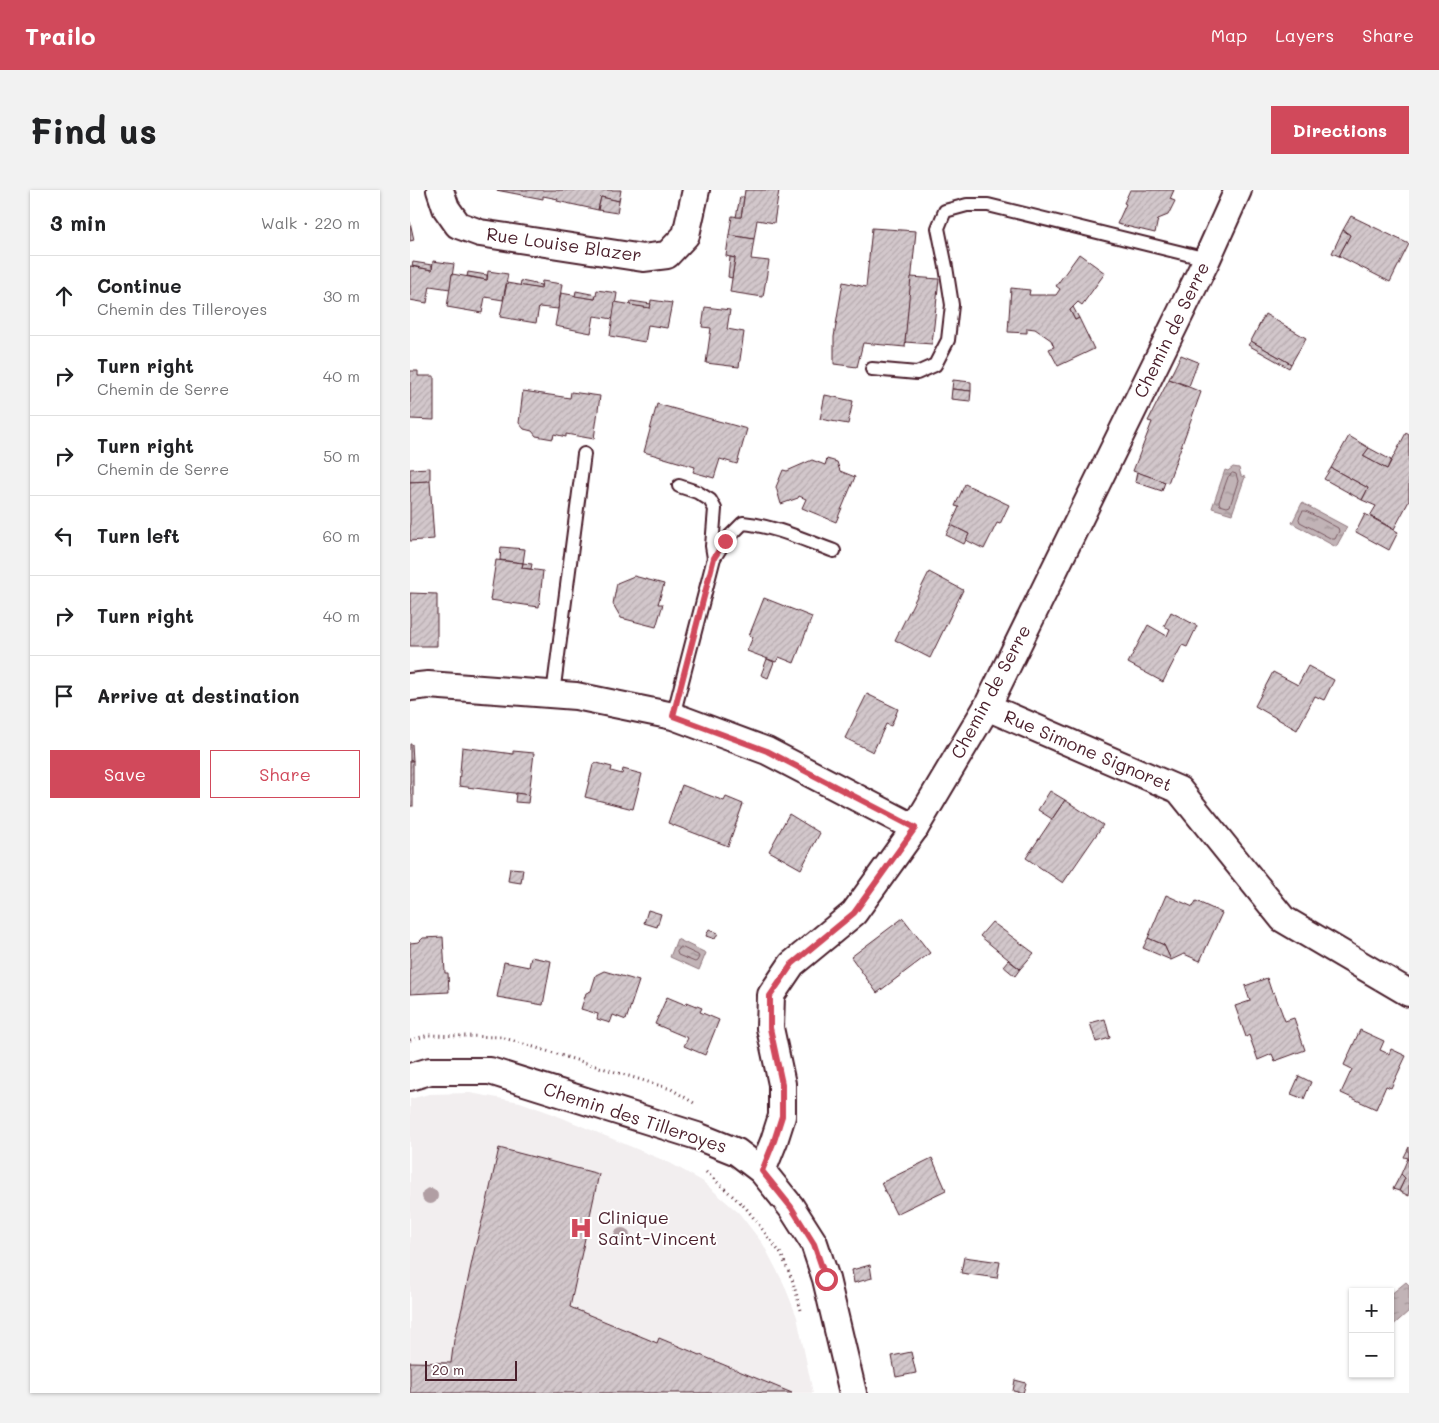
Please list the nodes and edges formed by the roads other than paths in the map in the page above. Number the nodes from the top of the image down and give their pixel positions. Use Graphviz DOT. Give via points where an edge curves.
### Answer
graph roads {
  1 [pos="440,190"];
  2 [pos="696,190"];
  3 [pos="1238,190"];
  4 [pos="1207,259"];
  5 [pos="872,369"];
  6 [pos="584,454"];
  7 [pos="678,486"];
  8 [pos="834,551"];
  9 [pos="714,558"];
  10 [pos="410,687"];
  11 [pos="553,694"];
  12 [pos="987,707"];
  13 [pos="673,716"];
  14 [pos="915,828"];
  15 [pos="1409,993"];
  16 [pos="410,1077"];
  17 [pos="762,1171"];
  18 [pos="853,1393"];
  1 -- 2 [label="street, Rue Louise Blazer" via="446,208 458,225 480,233 643,258 667,255 686,235"];
  3 -- 4 [label="street, Chemin de Serre"];
  4 -- 5 [label="lane" via="988,205 967,205 945,211 938,228 952,306 948,340 935,365 917,373"];
  4 -- 12 [label="street, Chemin de Serre"];
  6 -- 11 [label="lane"];
  7 -- 9 [label="lane" via="697,492 710,500 716,509"];
  8 -- 9 [label="lane" via="759,524 744,523 725,541"];
  9 -- 13 [label="lane"];
  10 -- 11 [label="street" via="428,685"];
  11 -- 13 [label="street"];
  12 -- 14 [label="street, Chemin de Serre"];
  12 -- 15 [label="street, Rue Simone Signoret" via="1179,790 1283,919"];
  13 -- 14 [label="street" via="767,751"];
  14 -- 17 [label="street, Chemin de Serre" via="854,913 792,964 770,996 770,1028 782,1084 782,1116"];
  16 -- 17 [label="street, Chemin des Tilleroyes" via="430,1071 490,1071 697,1136 737,1152"];
  17 -- 18 [label="street, Chemin des Tilleroyes" via="791,1207 814,1244 826,1279"];
}
